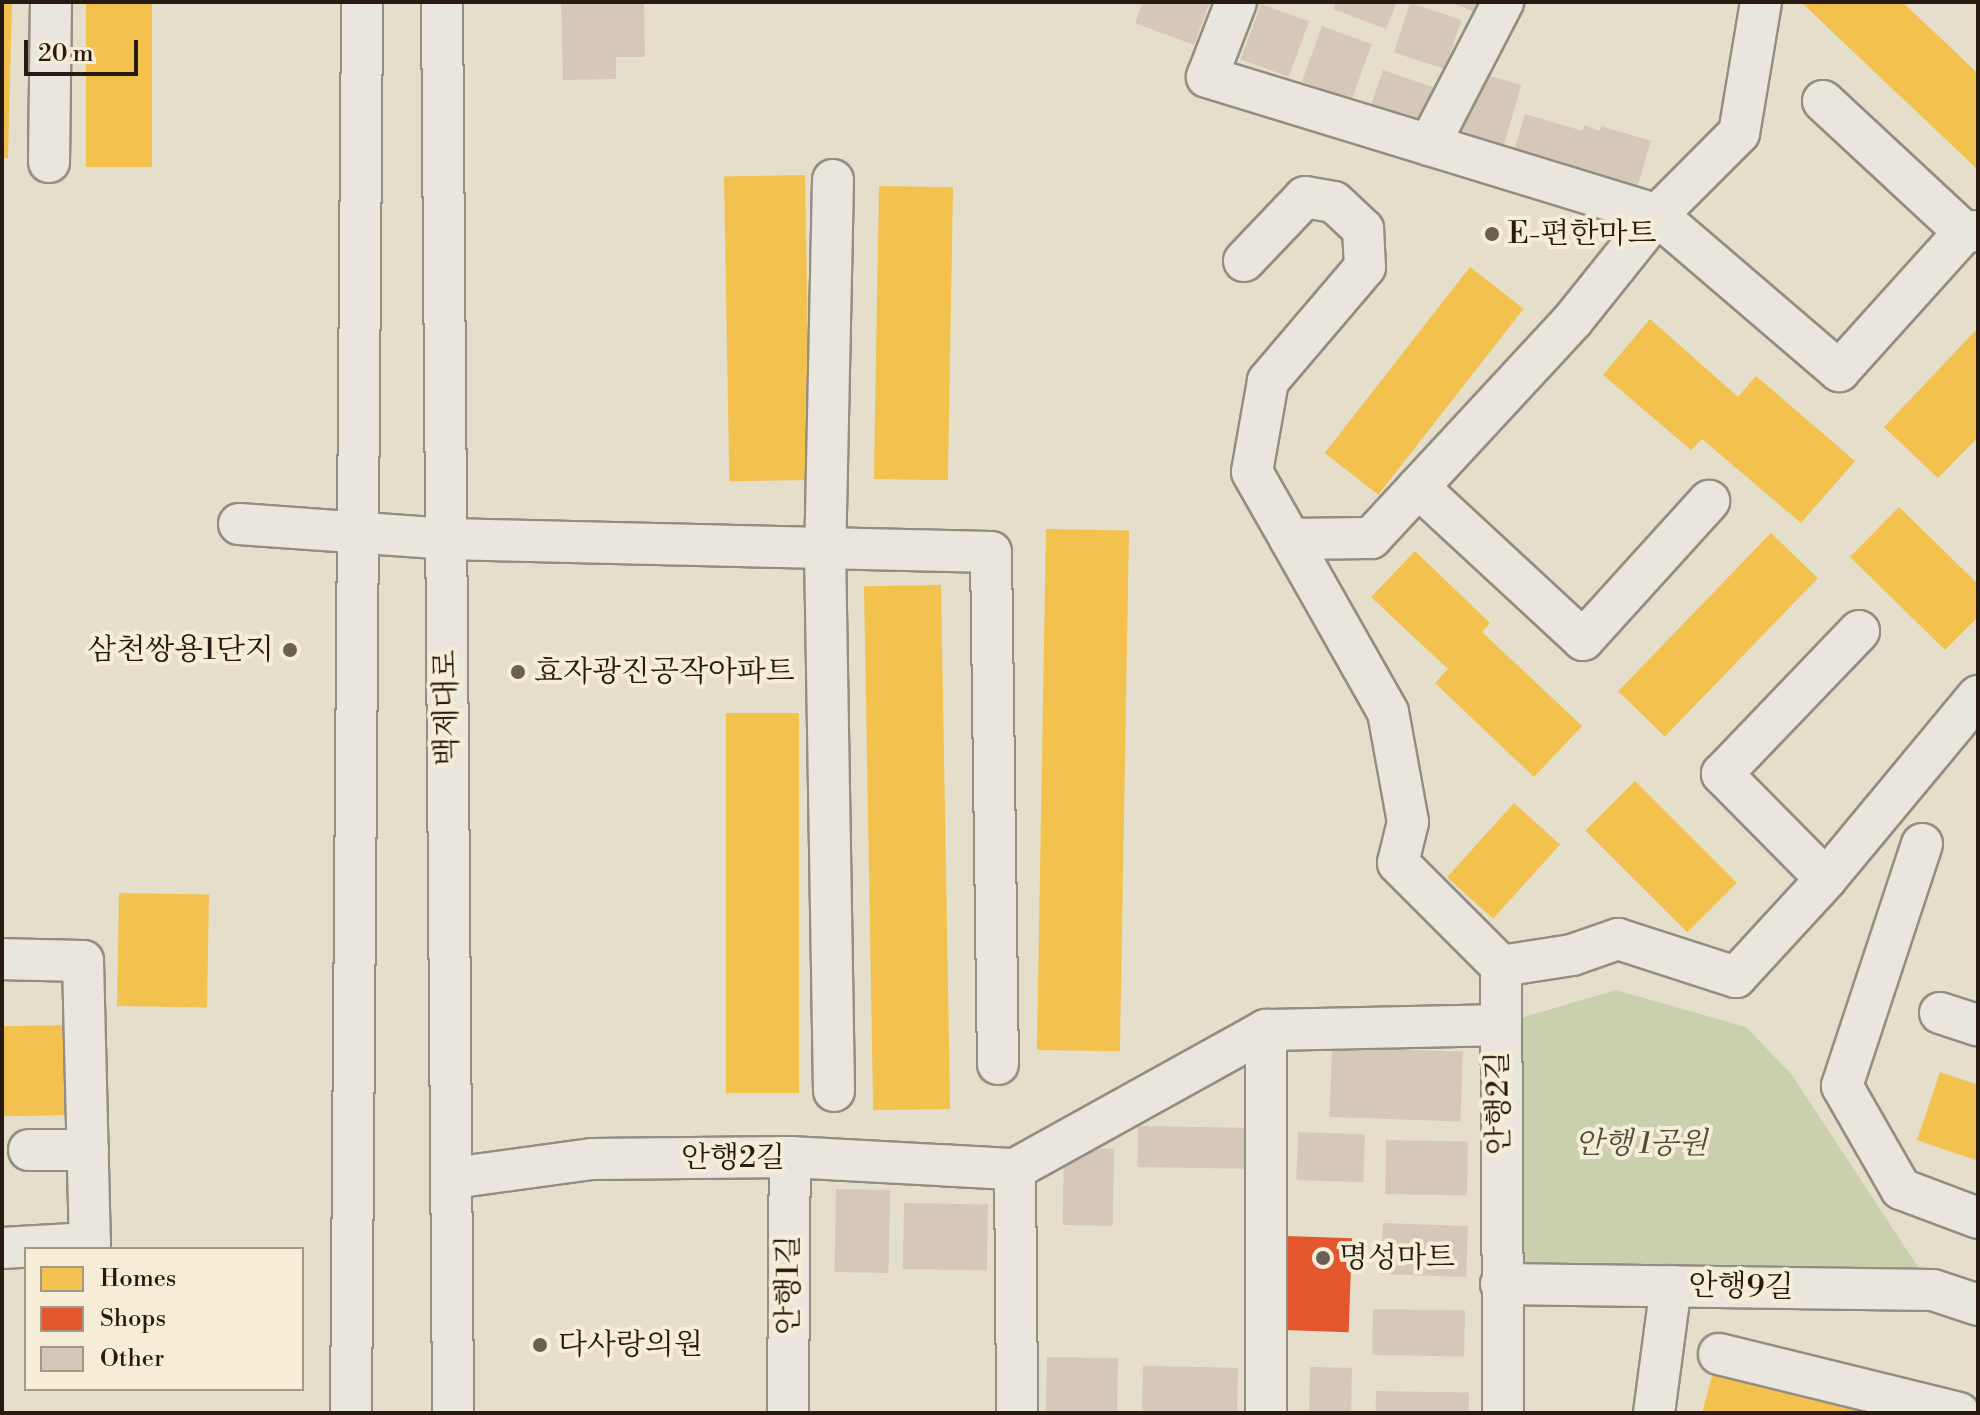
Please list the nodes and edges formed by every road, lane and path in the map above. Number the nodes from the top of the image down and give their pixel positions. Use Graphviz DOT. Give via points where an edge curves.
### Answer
graph roads {
  1 [pos="51,2"];
  2 [pos="362,2"];
  3 [pos="442,2"];
  4 [pos="1236,2"];
  5 [pos="1503,2"];
  6 [pos="1761,2"];
  7 [pos="1823,101"];
  8 [pos="1429,145"];
  9 [pos="49,162"];
  10 [pos="833,180"];
  11 [pos="1657,215"];
  12 [pos="1971,232"];
  13 [pos="1244,261"];
  14 [pos="1418,487"];
  15 [pos="1709,501"];
  16 [pos="239,524"];
  17 [pos="358,533"];
  18 [pos="446,539"];
  19 [pos="1290,539"];
  20 [pos="825,548"];
  21 [pos="1859,631"];
  22 [pos="1978,696"];
  23 [pos="1922,844"];
  24 [pos="1826,879"];
  25 [pos="2,959"];
  26 [pos="1501,966"];
  27 [pos="1940,1013"];
  28 [pos="1497,1025"];
  29 [pos="1978,1025"];
  30 [pos="1266,1030"];
  31 [pos="998,1064"];
  32 [pos="834,1091"];
  33 [pos="29,1150"];
  34 [pos="88,1150"];
  35 [pos="790,1157"];
  36 [pos="1015,1169"];
  37 [pos="453,1178"];
  38 [pos="1978,1218"];
  39 [pos="2,1248"];
  40 [pos="1501,1284"];
  41 [pos="1671,1286"];
  42 [pos="1978,1305"];
  43 [pos="1719,1354"];
  44 [pos="351,1413"];
  45 [pos="453,1413"];
  46 [pos="788,1413"];
  47 [pos="1017,1413"];
  48 [pos="1266,1413"];
  49 [pos="1503,1413"];
  50 [pos="1654,1413"];
  51 [pos="1959,1413"];
  1 -- 9 [label="street"];
  2 -- 17 [label="street"];
  3 -- 18 [label="street, 백제대로"];
  4 -- 8 [label="street" via="1207,77"];
  5 -- 8 [label="street"];
  6 -- 11 [label="street" via="1739,133"];
  7 -- 12 [label="street"];
  8 -- 11 [label="street"];
  10 -- 20 [label="street"];
  11 -- 12 [label="street" via="1839,371"];
  11 -- 14 [label="street" via="1573,320"];
  13 -- 19 [label="street" via="1305,197 1334,202 1363,229 1365,267 1268,381 1252,472"];
  14 -- 15 [label="street" via="1583,640"];
  14 -- 19 [label="street" via="1371,538"];
  16 -- 17 [label="street"];
  17 -- 18 [label="street"];
  17 -- 44 [label="street"];
  18 -- 20 [label="street"];
  18 -- 37 [label="street, 백제대로"];
  19 -- 26 [label="street" via="1388,712 1408,822 1398,863"];
  20 -- 31 [label="street" via="991,552"];
  20 -- 32 [label="street"];
  21 -- 24 [label="street" via="1722,774"];
  22 -- 24 [label="street"];
  23 -- 38 [label="street" via="1842,1086 1901,1189"];
  24 -- 26 [label="street" via="1736,977 1618,939 1572,955"];
  25 -- 34 [label="street" via="83,961"];
  26 -- 28 [label="street"];
  27 -- 29 [label="street"];
  28 -- 30 [label="street, 안행2길"];
  28 -- 40 [label="street, 안행2길"];
  30 -- 36 [label="street, 안행2길"];
  30 -- 48 [label="street"];
  33 -- 34 [label="street"];
  34 -- 39 [label="street" via="90,1243"];
  35 -- 36 [label="street, 안행2길"];
  35 -- 37 [label="street, 안행2길" via="592,1159"];
  35 -- 46 [label="street, 안행1길"];
  36 -- 47 [label="street"];
  37 -- 45 [label="street, 백제대로"];
  40 -- 41 [label="street, 안행9길"];
  40 -- 49 [label="street, 안행2길"];
  41 -- 42 [label="street, 안행9길" via="1933,1290"];
  41 -- 50 [label="street"];
  43 -- 51 [label="street"];
}
